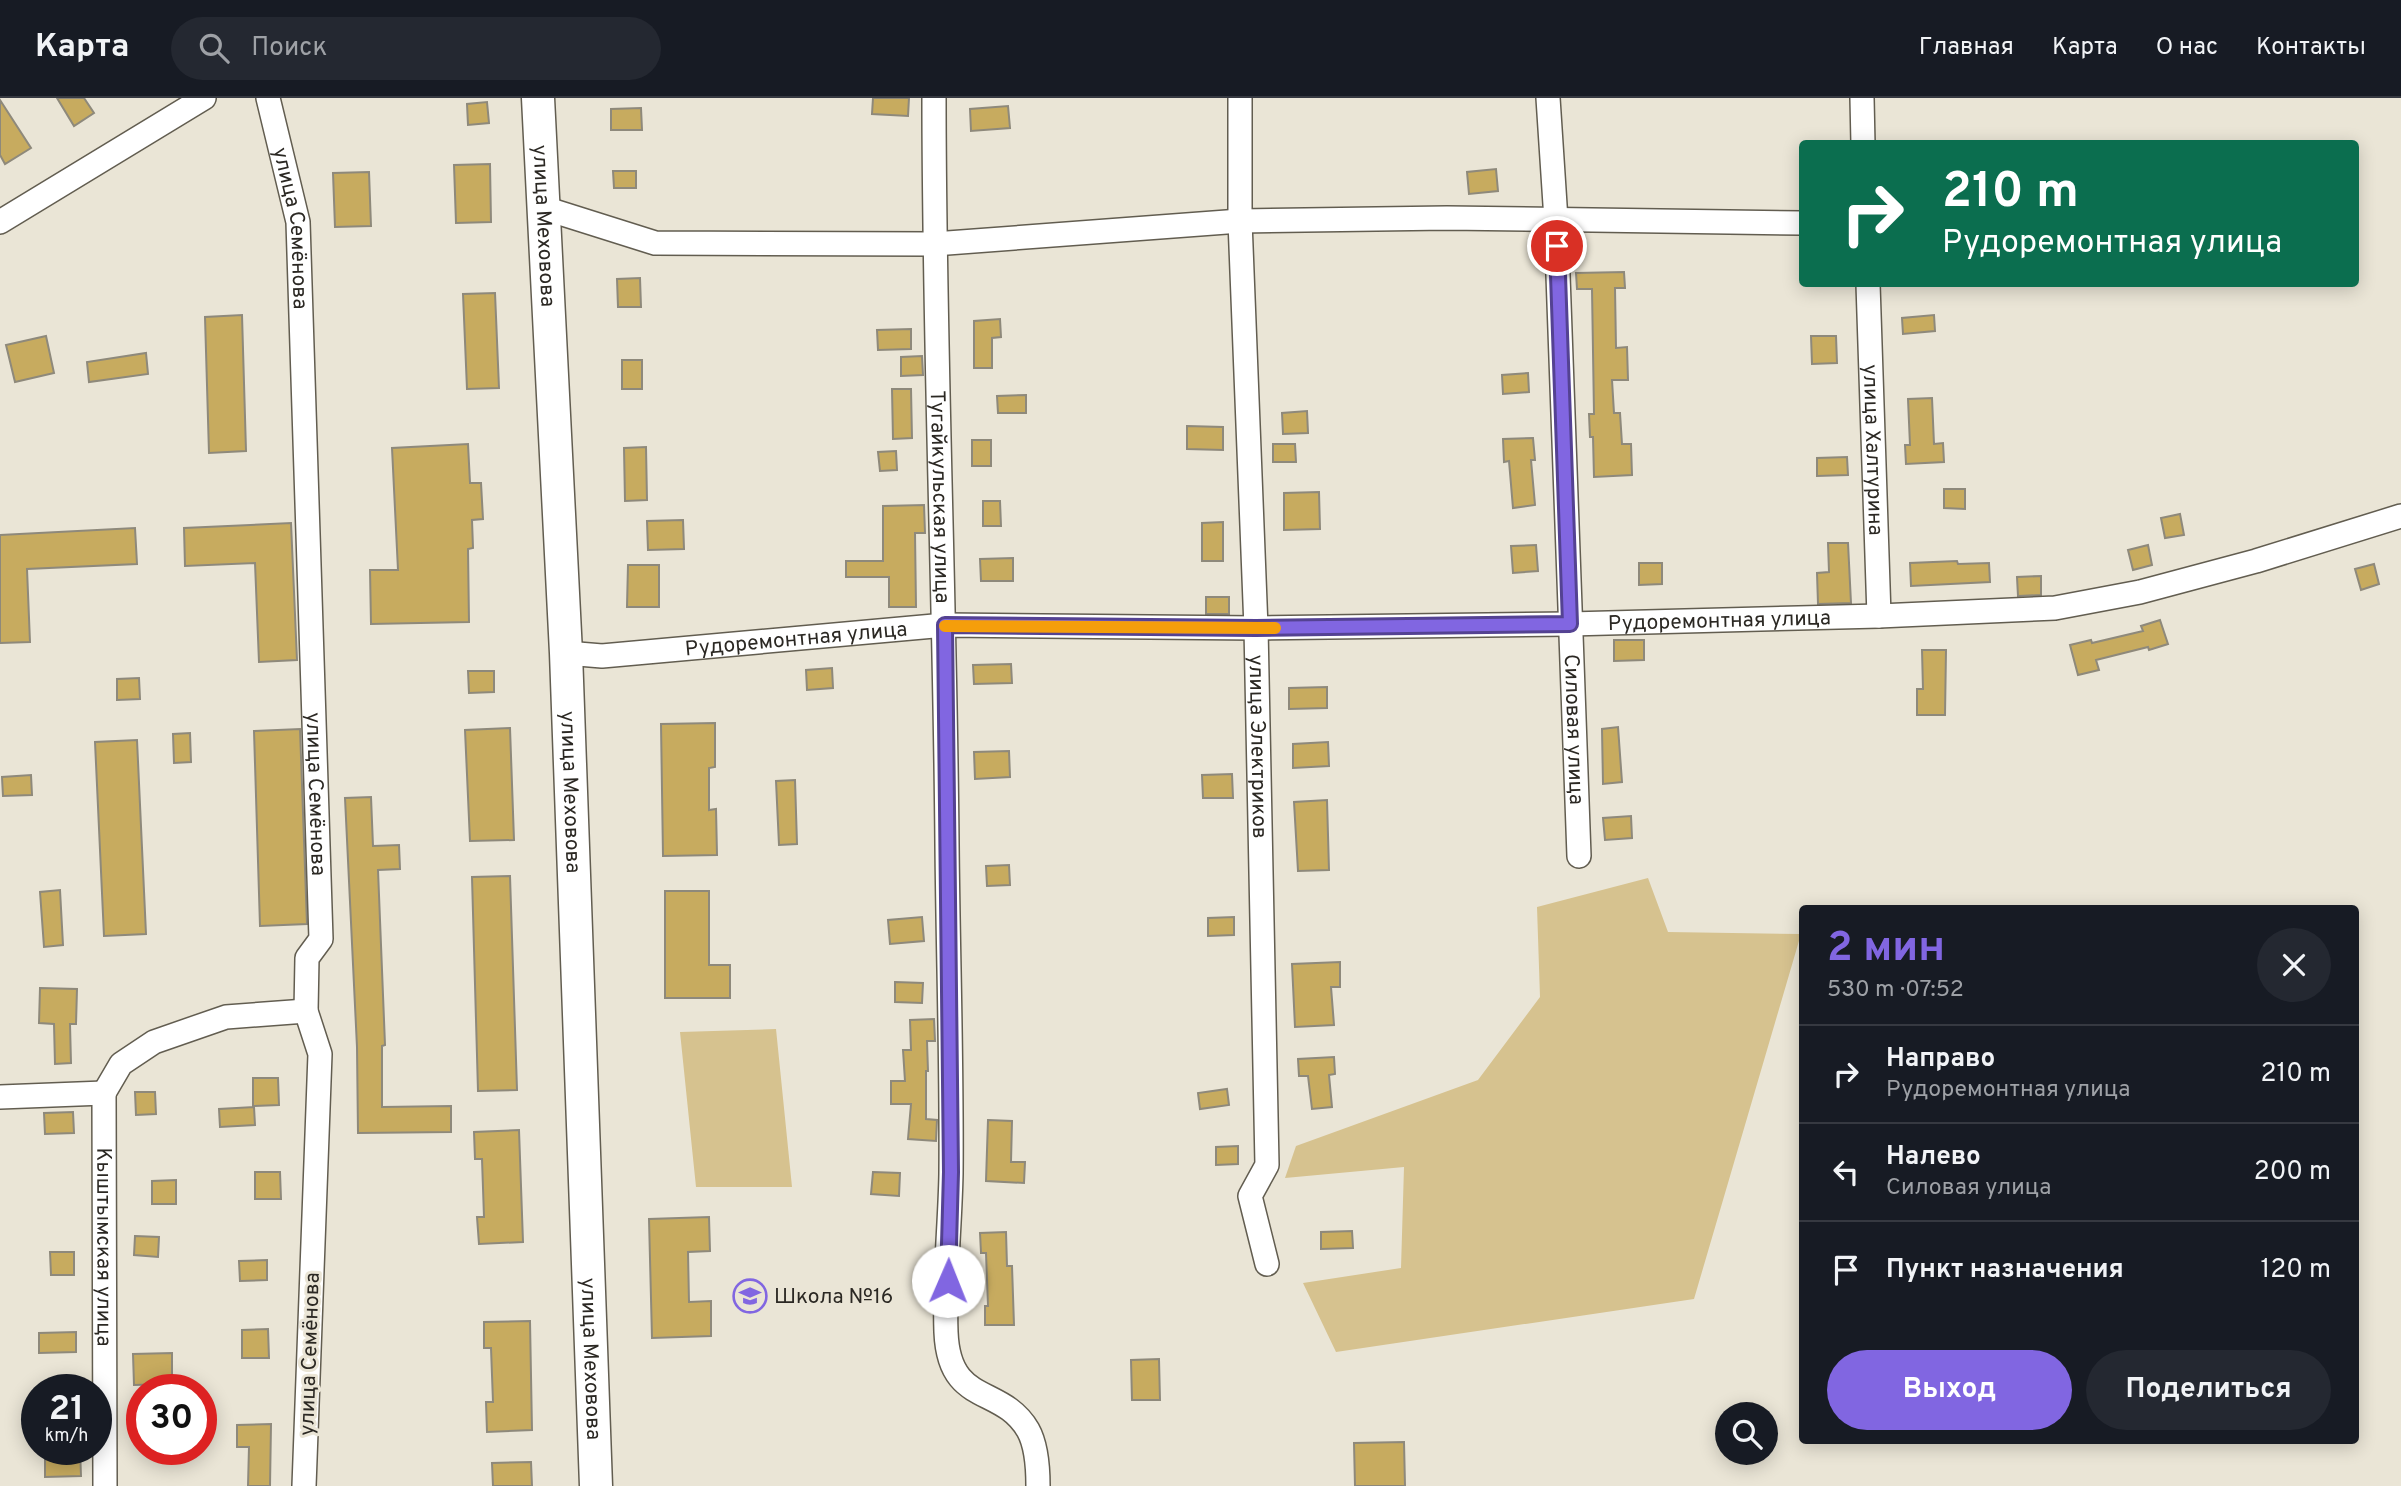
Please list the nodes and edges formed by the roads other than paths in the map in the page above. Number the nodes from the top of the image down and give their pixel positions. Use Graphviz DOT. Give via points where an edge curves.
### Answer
graph roads {
  1 [pos="204,98"];
  2 [pos="268,98"];
  3 [pos="538,98"];
  4 [pos="934,98"];
  5 [pos="1240,98"];
  6 [pos="1548,98"];
  7 [pos="1862,98"];
  8 [pos="1863,140"];
  9 [pos="544,208"];
  10 [pos="1556,219"];
  11 [pos="1,220"];
  12 [pos="1240,221"];
  13 [pos="1799,223"];
  14 [pos="934,244"];
  15 [pos="1868,287"];
  16 [pos="2401,516"];
  17 [pos="1880,616"];
  18 [pos="1570,624"];
  19 [pos="945,625"];
  20 [pos="1256,628"];
  21 [pos="566,653"];
  22 [pos="1579,856"];
  23 [pos="306,1012"];
  24 [pos="104,1093"];
  25 [pos="0,1097"];
  26 [pos="1267,1264"];
  27 [pos="106,1486"];
  28 [pos="304,1486"];
  29 [pos="596,1486"];
  30 [pos="1038,1486"];
  1 -- 11 [label="street"];
  2 -- 23 [label="street, улица Семёнова" via="298,222 321,939 307,958"];
  3 -- 9 [label="street, улица Меховова"];
  4 -- 14 [label="street, Тугайкульская улица"];
  5 -- 12 [label="street, улица Электриков"];
  6 -- 10 [label="street, Силовая улица"];
  7 -- 8 [label="street"];
  9 -- 14 [label="street" via="655,243"];
  9 -- 21 [label="street, улица Меховова"];
  10 -- 12 [label="street"];
  10 -- 13 [label="street"];
  10 -- 18 [label="street, Силовая улица"];
  12 -- 14 [label="street"];
  12 -- 20 [label="street, улица Электриков"];
  14 -- 19 [label="street, Тугайкульская улица"];
  15 -- 17 [label="street, улица Халтурина"];
  16 -- 17 [label="street, Рудоремонтная улица" via="2140,592 2055,608"];
  17 -- 18 [label="street, Рудоремонтная улица"];
  18 -- 20 [label="street, Рудоремонтная улица"];
  18 -- 22 [label="street, Силовая улица"];
  19 -- 20 [label="street, Рудоремонтная улица"];
  19 -- 21 [label="street, Рудоремонтная улица" via="603,656"];
  19 -- 30 [label="street, Тугайкульская улица" via="951,1172 946,1335 953,1367 969,1388 1012,1410 1029,1432"];
  20 -- 26 [label="street, улица Электриков" via="1267,1165 1250,1196"];
  21 -- 29 [label="street, улица Меховова"];
  23 -- 24 [label="street" via="226,1017 154,1042 121,1064"];
  23 -- 28 [label="street, улица Семёнова" via="320,1054"];
  24 -- 25 [label="street"];
  24 -- 27 [label="street, Кыштымская улица"];
}
